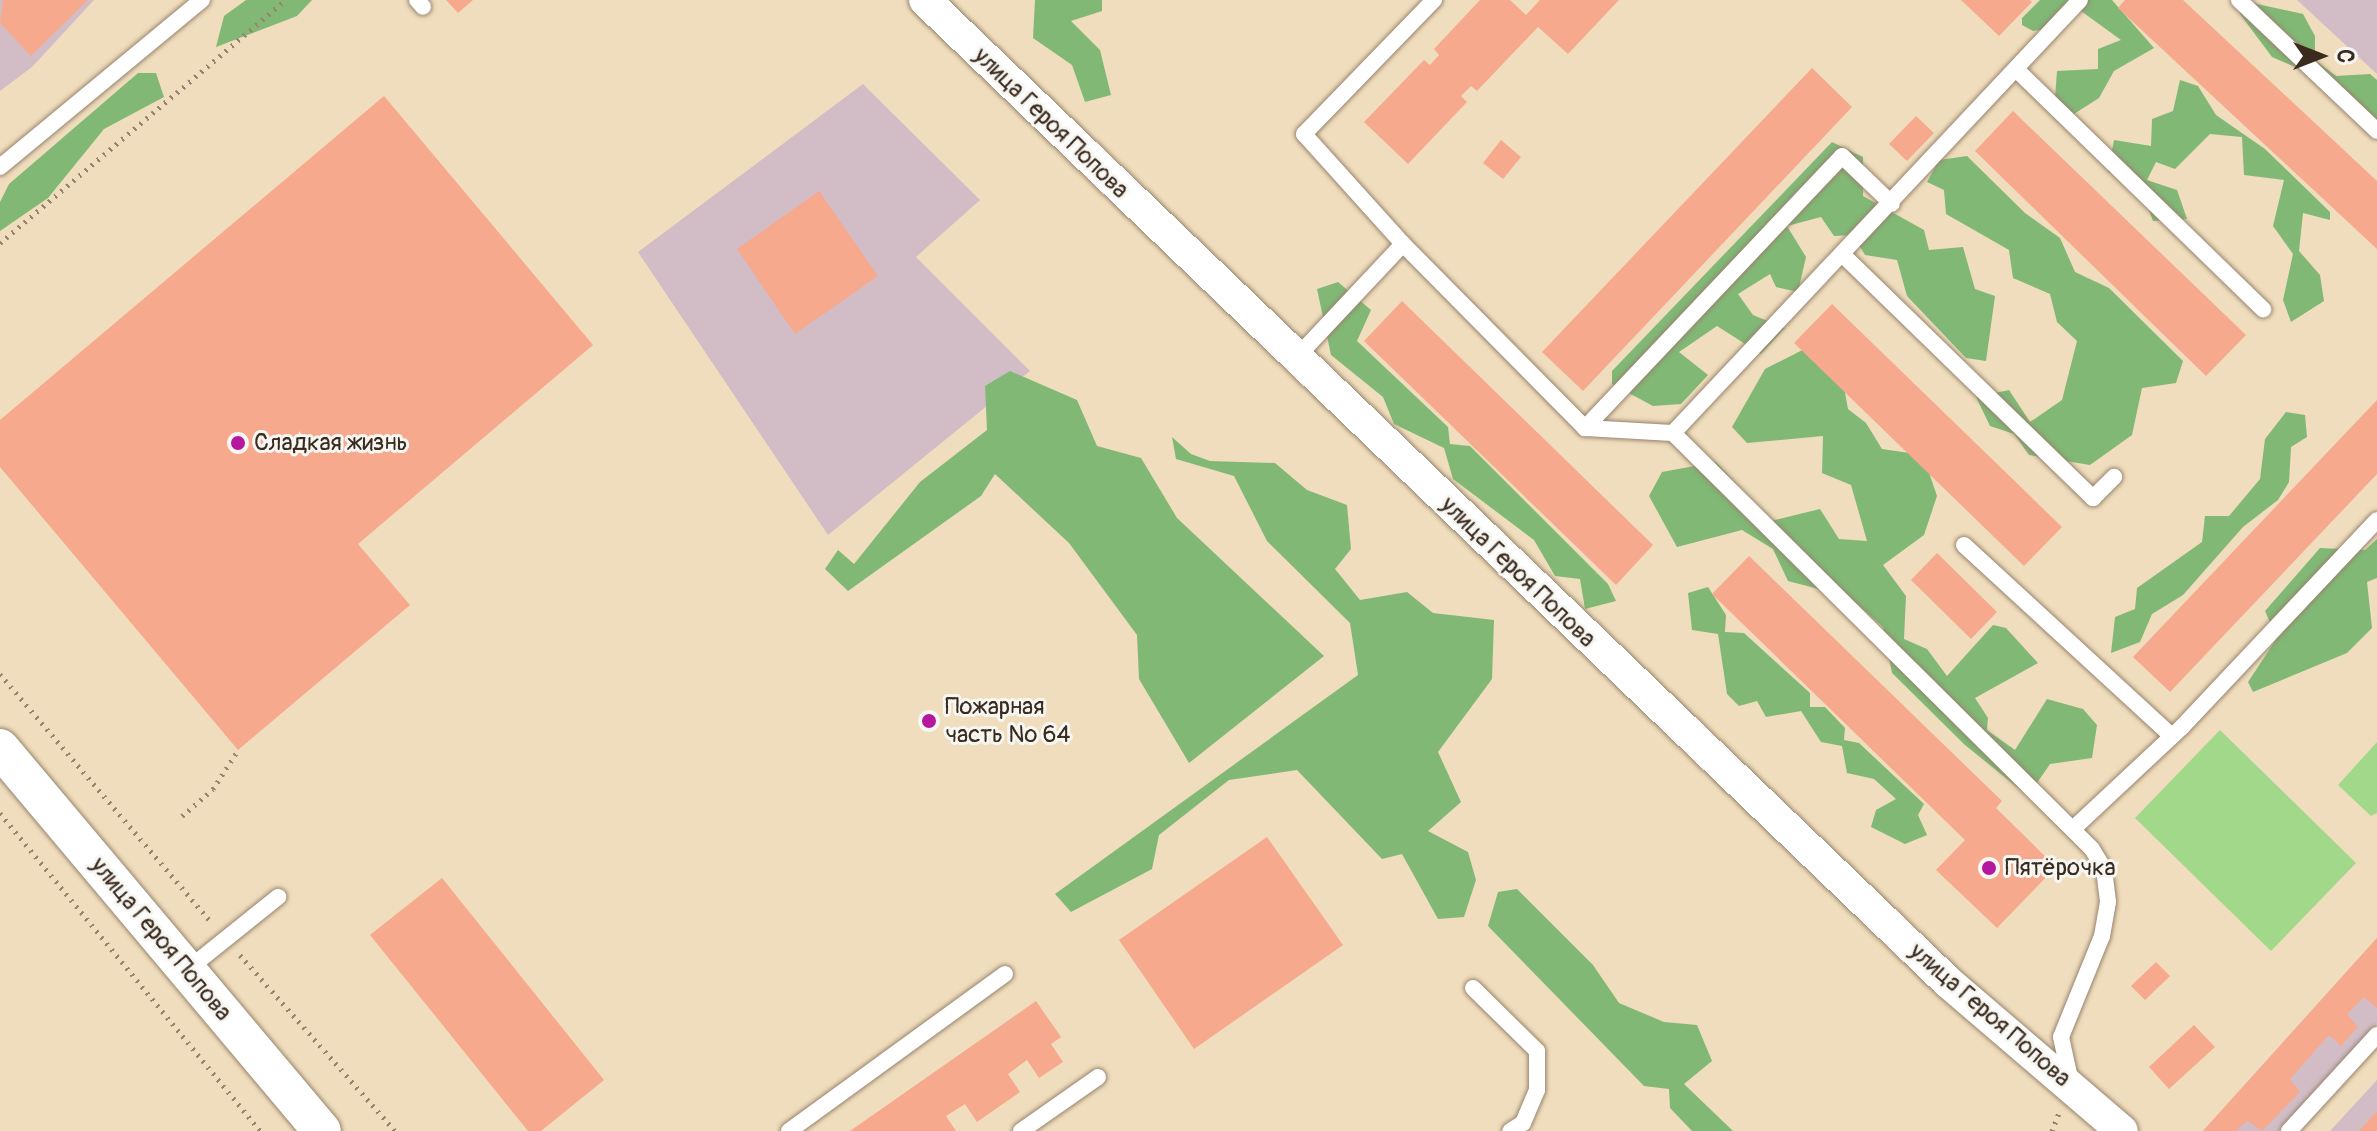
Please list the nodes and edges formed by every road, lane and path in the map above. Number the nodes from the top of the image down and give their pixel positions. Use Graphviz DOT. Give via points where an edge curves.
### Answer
graph roads {
  1 [pos="202,0"];
  2 [pos="286,0"];
  3 [pos="1434,0"];
  4 [pos="2080,0"];
  5 [pos="2239,0"];
  6 [pos="937,4"];
  7 [pos="2018,71"];
  8 [pos="2377,131"];
  9 [pos="0,167"];
  10 [pos="1892,204"];
  11 [pos="0,243"];
  12 [pos="1403,244"];
  13 [pos="1843,255"];
  14 [pos="2263,309"];
  15 [pos="1295,359"];
  16 [pos="1585,428"];
  17 [pos="1673,433"];
  18 [pos="2114,477"];
  19 [pos="2377,520"];
  20 [pos="1964,545"];
  21 [pos="0,674"];
  22 [pos="2172,736"];
  23 [pos="0,748"];
  24 [pos="238,750"];
  25 [pos="0,813"];
  26 [pos="182,816"];
  27 [pos="2073,829"];
  28 [pos="278,897"];
  29 [pos="226,939"];
  30 [pos="187,970"];
  31 [pos="1005,974"];
  32 [pos="1473,988"];
  33 [pos="2377,1035"];
  34 [pos="1098,1077"];
  35 [pos="2071,1087"];
  36 [pos="1520,1128"];
  37 [pos="260,1131"];
  38 [pos="322,1131"];
  39 [pos="395,1131"];
  40 [pos="789,1131"];
  41 [pos="1021,1131"];
  42 [pos="2122,1131"];
  43 [pos="2289,1131"];
  1 -- 9 [label="lane"];
  2 -- 11 [label="path"];
  3 -- 12 [label="lane" via="1304,134"];
  4 -- 7 [label="lane"];
  5 -- 8 [label="lane"];
  6 -- 15 [label="street, улица Героя Попова"];
  7 -- 10 [label="lane"];
  7 -- 14 [label="lane"];
  10 -- 13 [label="lane"];
  10 -- 16 [label="lane" via="1842,156"];
  12 -- 15 [label="lane"];
  12 -- 16 [label="lane"];
  13 -- 17 [label="lane"];
  13 -- 18 [label="lane" via="2093,498"];
  15 -- 35 [label="street, улица Героя Попова" via="1948,982"];
  16 -- 17 [label="lane"];
  17 -- 27 [label="lane"];
  19 -- 22 [label="lane"];
  20 -- 22 [label="lane"];
  21 -- 29 [label="path"];
  22 -- 27 [label="lane"];
  23 -- 30 [label="street, улица Героя Попова"];
  24 -- 26 [label="path" via="213,789"];
  25 -- 37 [label="path"];
  27 -- 35 [label="lane" via="2104,869 2108,902 2102,936 2061,1037"];
  28 -- 29 [label="lane"];
  29 -- 30 [label="lane"];
  29 -- 39 [label="path"];
  30 -- 38 [label="street, улица Героя Попова"];
  31 -- 40 [label="lane"];
  32 -- 36 [label="lane" via="1537,1051 1537,1090"];
  33 -- 43 [label="lane"];
  34 -- 41 [label="lane"];
  35 -- 42 [label="street, улица Героя Попова"];
}
